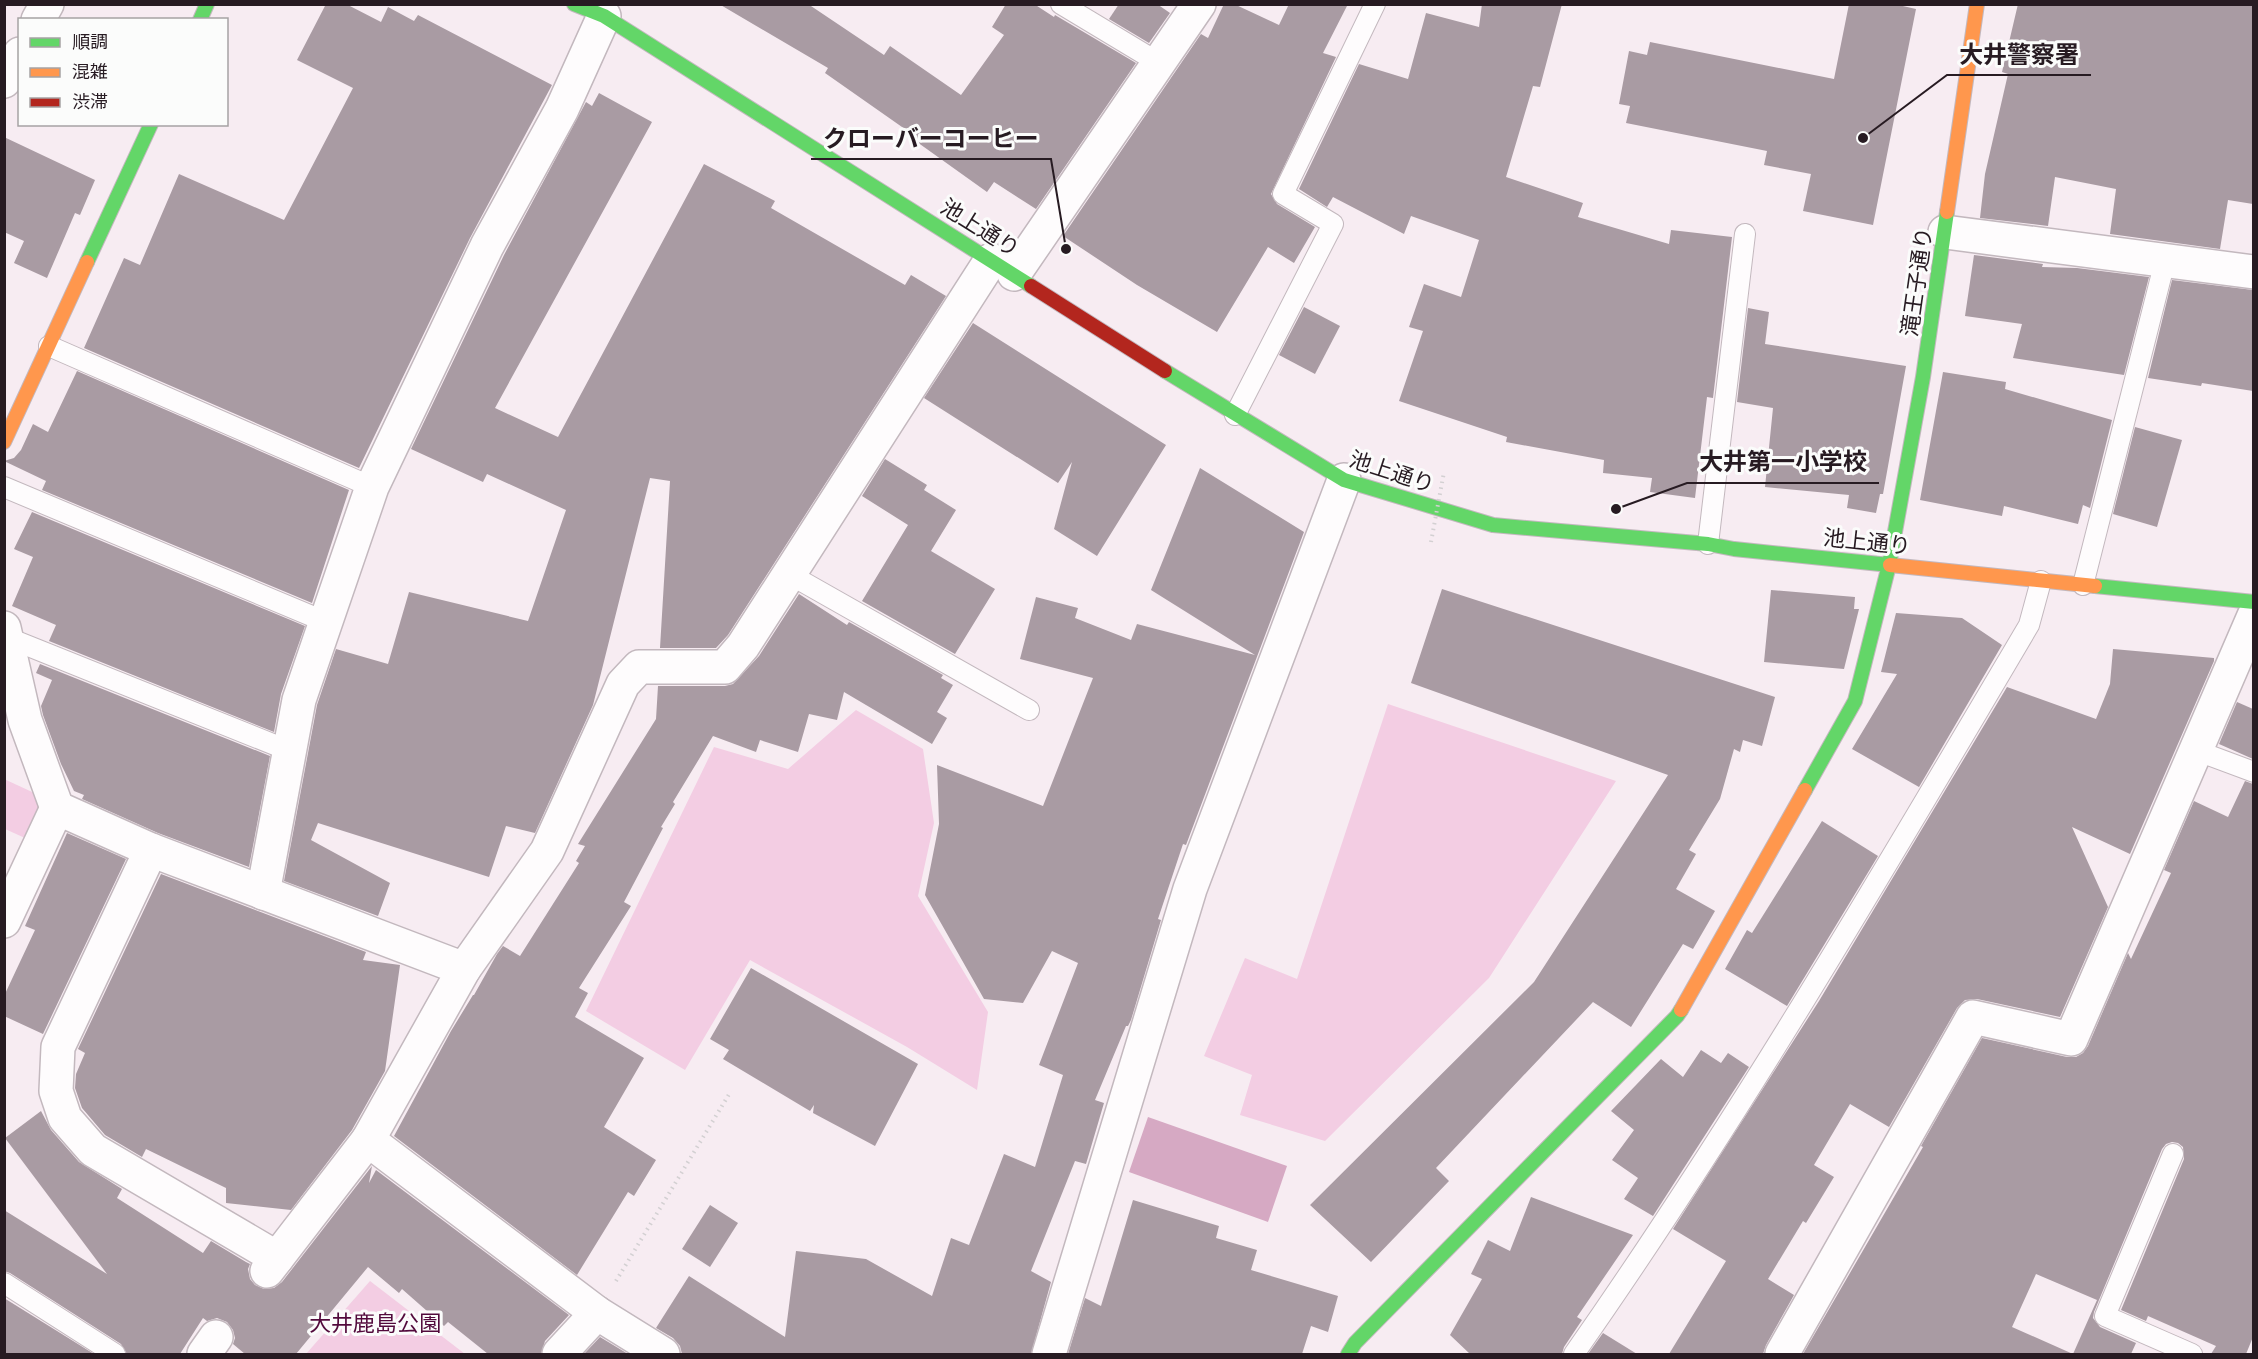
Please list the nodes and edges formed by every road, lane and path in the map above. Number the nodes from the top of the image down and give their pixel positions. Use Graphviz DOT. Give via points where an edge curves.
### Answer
graph roads {
  1 [pos="47,4"];
  2 [pos="207,4"];
  3 [pos="574,4"];
  4 [pos="1061,4"];
  5 [pos="1199,4"];
  6 [pos="1375,4"];
  7 [pos="1977,4"];
  8 [pos="604,16"];
  9 [pos="39,18"];
  10 [pos="201,18"];
  11 [pos="18,57"];
  12 [pos="1159,63"];
  13 [pos="4,81"];
  14 [pos="150,126"];
  15 [pos="1945,232"];
  16 [pos="1745,234"];
  17 [pos="2165,261"];
  18 [pos="1002,267"];
  19 [pos="2253,272"];
  20 [pos="49,346"];
  21 [pos="1235,416"];
  22 [pos="4,442"];
  23 [pos="1444,472"];
  24 [pos="1344,480"];
  25 [pos="4,487"];
  26 [pos="372,487"];
  27 [pos="1431,542"];
  28 [pos="1708,544"];
  29 [pos="1889,565"];
  30 [pos="789,574"];
  31 [pos="2041,580"];
  32 [pos="2084,585"];
  33 [pos="2253,602"];
  34 [pos="2253,616"];
  35 [pos="326,622"];
  36 [pos="5,634"];
  37 [pos="1029,710"];
  38 [pos="2195,750"];
  39 [pos="290,751"];
  40 [pos="2253,772"];
  41 [pos="57,808"];
  42 [pos="151,850"];
  43 [pos="263,893"];
  44 [pos="4,921"];
  45 [pos="464,969"];
  46 [pos="731,1091"];
  47 [pos="368,1140"];
  48 [pos="2173,1154"];
  49 [pos="4,1282"];
  50 [pos="597,1312"];
  51 [pos="1351,1349"];
  52 [pos="115,1354"];
  53 [pos="559,1354"];
  54 [pos="663,1354"];
  55 [pos="1049,1354"];
  56 [pos="1373,1354"];
  57 [pos="1574,1354"];
  58 [pos="1782,1354"];
  59 [pos="2192,1354"];
  1 -- 9 [label="street"];
  2 -- 10 [label="street"];
  3 -- 8 [label="street, 池上通り"];
  4 -- 12 [label="lane"];
  5 -- 12 [label="street"];
  6 -- 21 [label="lane" via="1283,194 1333,224"];
  7 -- 15 [label="street, 滝王子通り"];
  8 -- 18 [label="street, 池上通り"];
  8 -- 26 [label="street" via="562,110 487,246"];
  11 -- 13 [label="street"];
  12 -- 18 [label="street"];
  14 -- 20 [label="street"];
  15 -- 17 [label="street"];
  15 -- 29 [label="street, 滝王子通り"];
  16 -- 28 [label="lane"];
  17 -- 19 [label="street"];
  17 -- 32 [label="lane"];
  18 -- 21 [label="street, 池上通り"];
  18 -- 30 [label="street"];
  20 -- 22 [label="street"];
  20 -- 26 [label="lane"];
  21 -- 24 [label="street, 池上通り"];
  23 -- 27 [label="path, bridge"];
  24 -- 28 [label="street, 池上通り" via="1492,525"];
  24 -- 55 [label="street" via="1190,889"];
  25 -- 35 [label="lane"];
  26 -- 35 [label="street"];
  28 -- 29 [label="street, 池上通り"];
  29 -- 31 [label="street, 池上通り"];
  29 -- 51 [label="street, 滝王子通り" via="1855,701 1677,1016"];
  30 -- 37 [label="lane"];
  30 -- 45 [label="street" via="725,667 639,667 623,684 547,851"];
  31 -- 32 [label="street, 池上通り"];
  31 -- 57 [label="lane" via="2029,626 1835,952 1642,1257"];
  32 -- 33 [label="street, 池上通り"];
  34 -- 38 [label="street"];
  35 -- 39 [label="street" via="299,700"];
  36 -- 39 [label="lane"];
  36 -- 41 [label="street" via="25,720"];
  38 -- 40 [label="lane"];
  38 -- 58 [label="street" via="2070,1039 1973,1017"];
  39 -- 43 [label="street"];
  41 -- 42 [label="street"];
  41 -- 44 [label="street"];
  42 -- 43 [label="street"];
  42 -- 47 [label="street" via="58,1047 56,1091 65,1118 93,1150 272,1264"];
  43 -- 45 [label="street"];
  45 -- 47 [label="street"];
  46 -- 50 [label="path"];
  47 -- 50 [label="street"];
  48 -- 59 [label="lane" via="2105,1316"];
  49 -- 52 [label="lane"];
  50 -- 53 [label="street"];
  50 -- 54 [label="street"];
  51 -- 56 [label="lane"];
}
